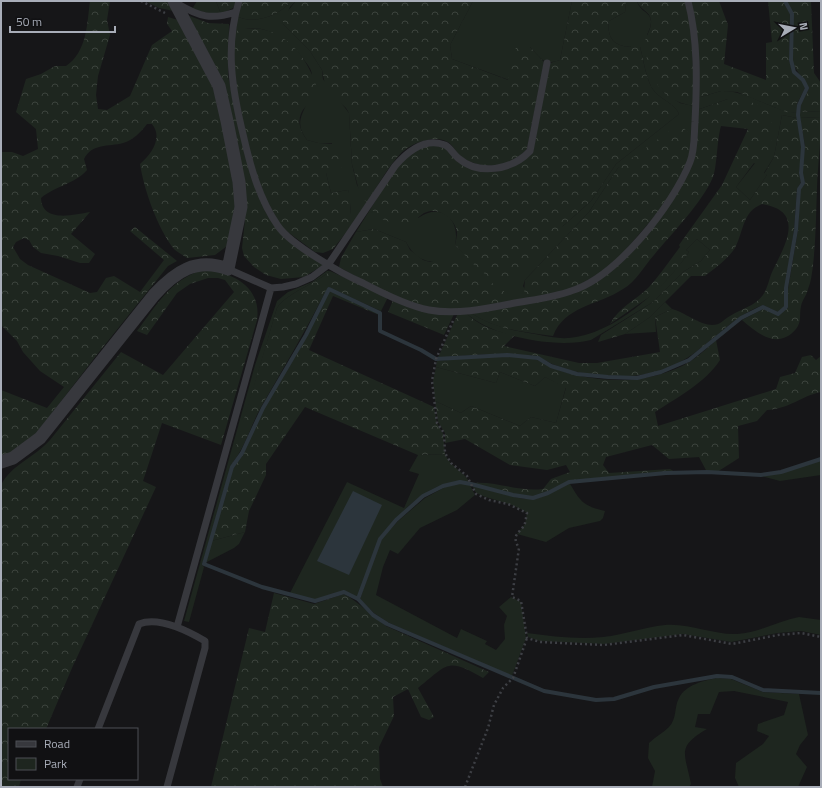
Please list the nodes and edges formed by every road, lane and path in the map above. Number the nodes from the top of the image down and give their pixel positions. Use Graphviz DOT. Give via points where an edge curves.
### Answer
graph roads {
  1 [pos="141,1"];
  2 [pos="238,1"];
  3 [pos="688,1"];
  4 [pos="175,2"];
  5 [pos="236,12"];
  6 [pos="183,18"];
  7 [pos="548,63"];
  8 [pos="328,265"];
  9 [pos="228,269"];
  10 [pos="271,288"];
  11 [pos="457,311"];
  12 [pos="3,464"];
  13 [pos="177,627"];
  14 [pos="821,637"];
  15 [pos="527,638"];
  16 [pos="98,728"];
  17 [pos="167,787"];
  18 [pos="465,787"];
  1 -- 6 [label="path" via="158,11"];
  2 -- 5 [label="lane"];
  3 -- 11 [label="lane" via="696,74 694,137 691,160 672,198 612,268 591,282 560,294 490,308"];
  4 -- 5 [label="lane" via="194,14 204,16 223,16"];
  4 -- 6 [label="street"];
  5 -- 8 [label="lane" via="230,47 235,103 258,186 279,228"];
  6 -- 9 [label="street" via="218,86 239,182 241,207"];
  7 -- 8 [label="lane" via="530,151 523,158 495,169 479,169 458,158 446,145 432,142 418,146 395,166"];
  8 -- 10 [label="lane" via="312,277 296,284"];
  8 -- 11 [label="lane" via="379,291 429,310"];
  9 -- 10 [label="lane"];
  9 -- 12 [label="street" via="205,264 180,270 170,278 40,438"];
  10 -- 13 [label="lane"];
  11 -- 15 [label="path" via="436,359 432,381 437,423 444,433 445,453 451,463 467,476 476,494 527,513 525,524 516,534 516,542 520,548 512,597 521,601"];
  13 -- 16 [label="lane" via="145,621 139,624"];
  13 -- 17 [label="lane" via="205,641 205,648"];
  14 -- 15 [label="path" via="801,633 732,644 683,635 604,645 540,642"];
  15 -- 18 [label="path" via="513,678 503,688 494,705 488,728"];
}
